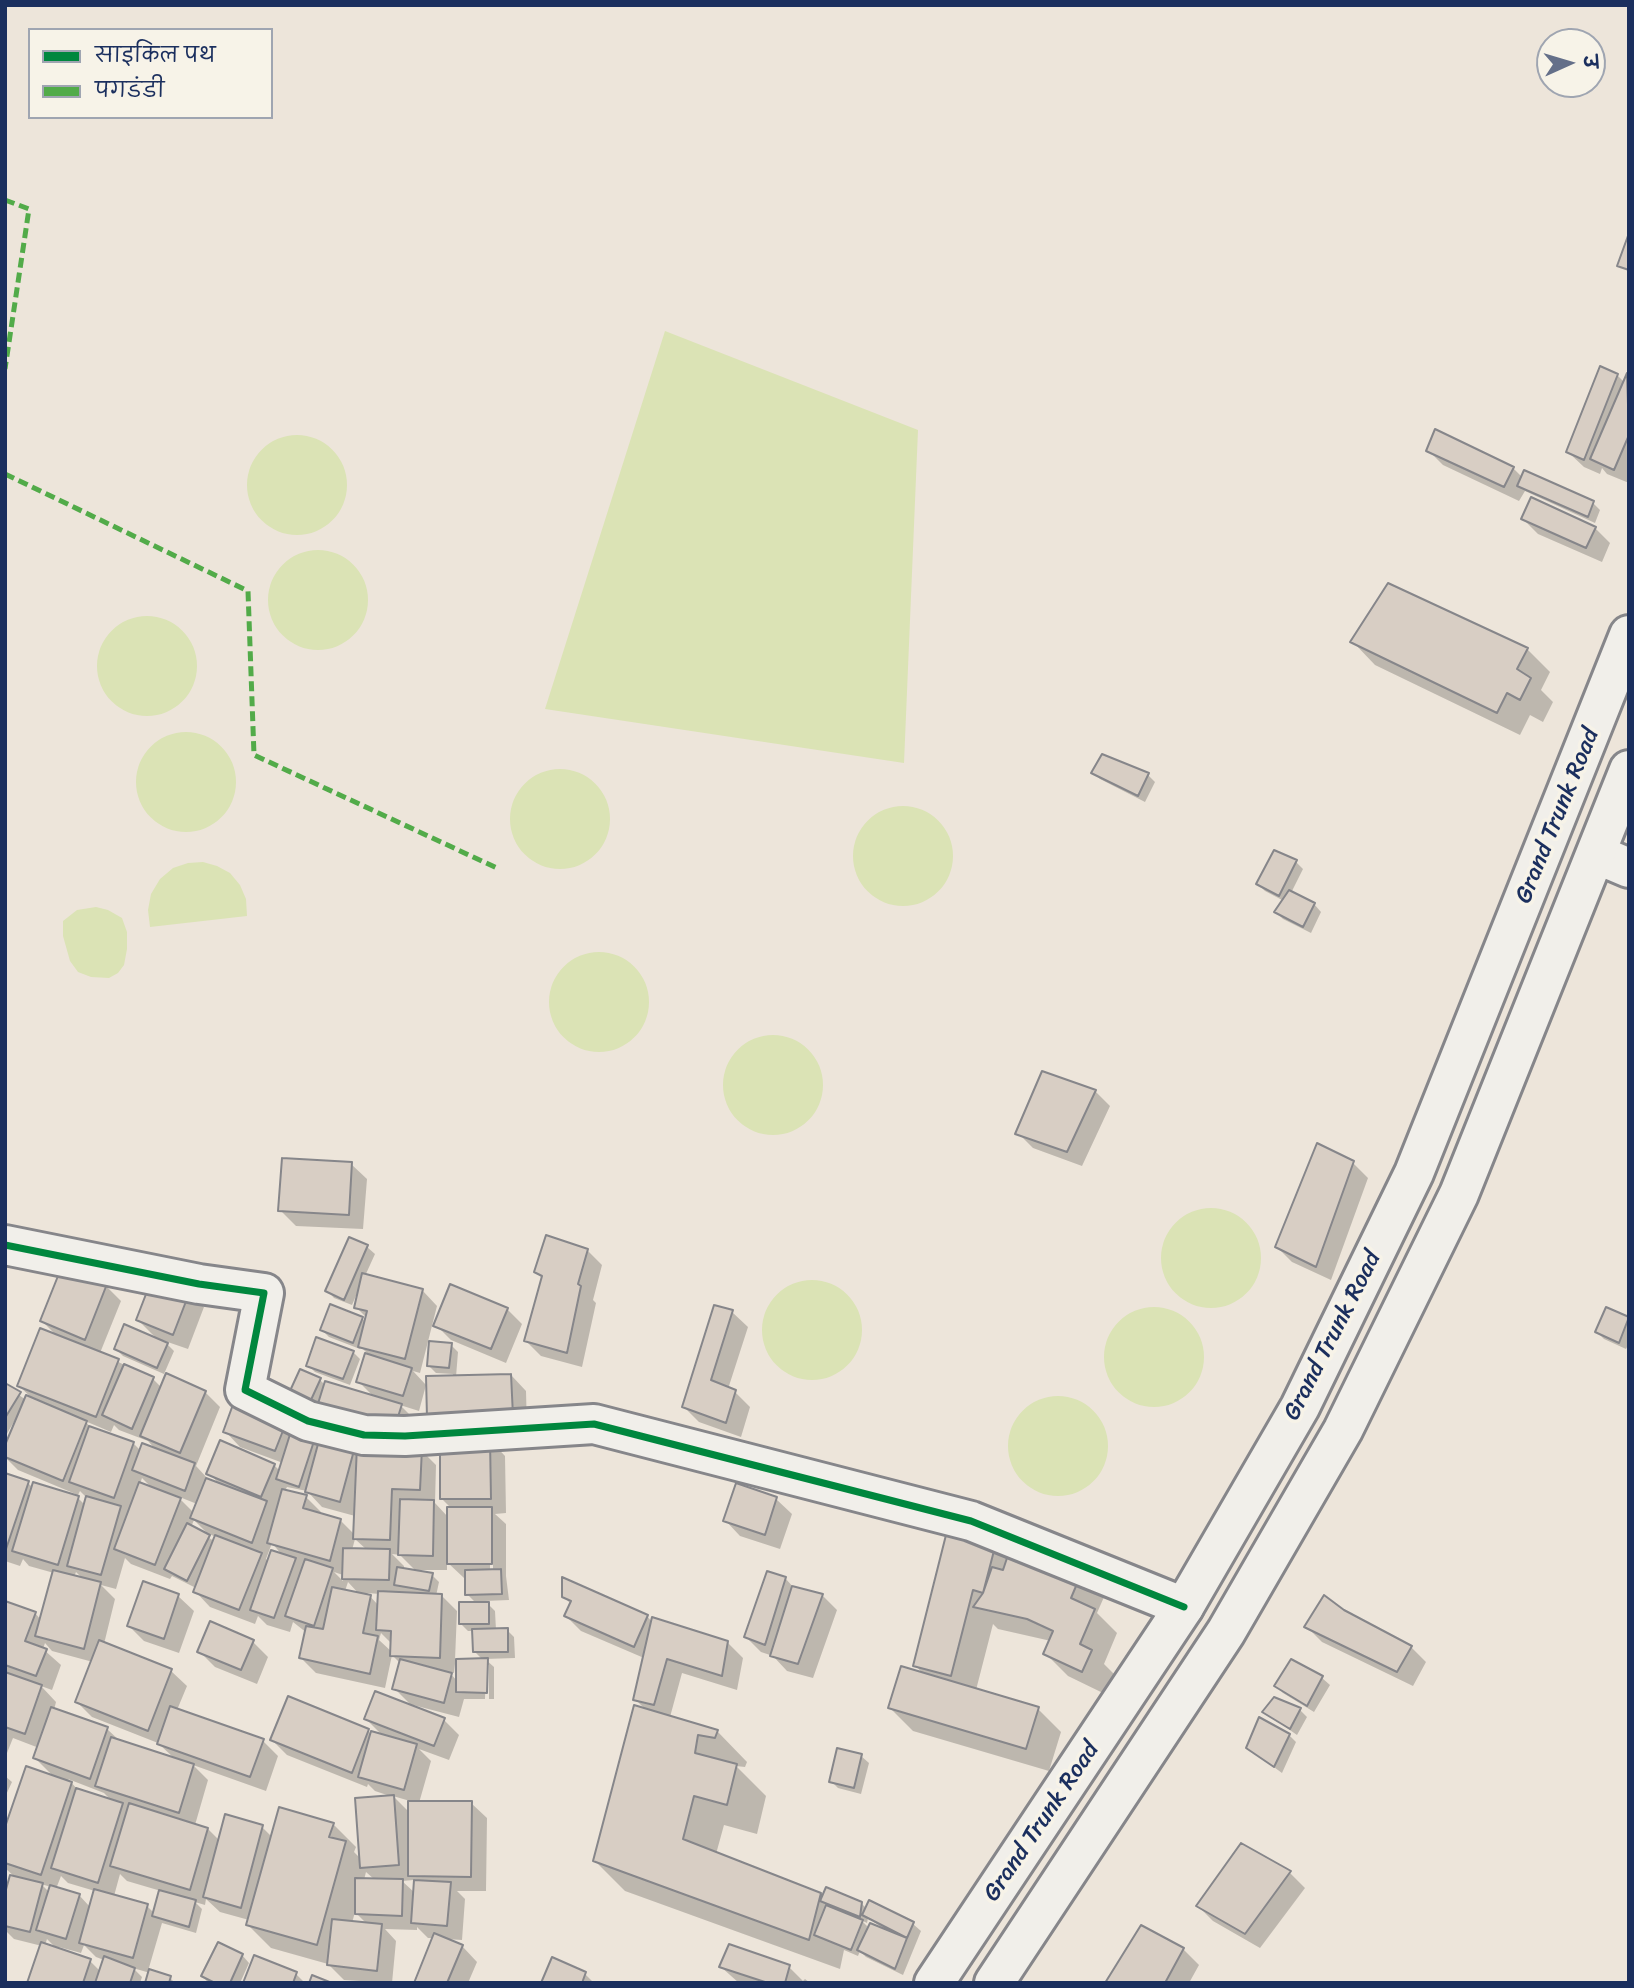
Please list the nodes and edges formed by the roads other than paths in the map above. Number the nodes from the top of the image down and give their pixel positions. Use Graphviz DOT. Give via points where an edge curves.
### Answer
graph roads {
  1 [pos="1629,635"];
  2 [pos="1629,770"];
  3 [pos="1612,861"];
  4 [pos="1465,1045"];
  5 [pos="1512,1061"];
  6 [pos="5,1245"];
  7 [pos="1184,1606"];
  8 [pos="944,1968"];
  9 [pos="995,1982"];
  1 -- 4 [label="main road, Grand Trunk Road"];
  2 -- 3 [label="main road, Grand Trunk Road"];
  3 -- 5 [label="main road, Grand Trunk Road"];
  4 -- 5 [label="main road"];
  4 -- 7 [label="main road, Grand Trunk Road" via="1414,1173 1300,1407"];
  5 -- 9 [label="main road, Grand Trunk Road" via="1459,1194 1343,1430 1226,1632"];
  6 -- 7 [label="main road" via="264,1293 246,1390 308,1421 364,1435 405,1436 594,1424 971,1521"];
  7 -- 8 [label="main road, Grand Trunk Road"];
  8 -- 9 [label="main road"];
}
